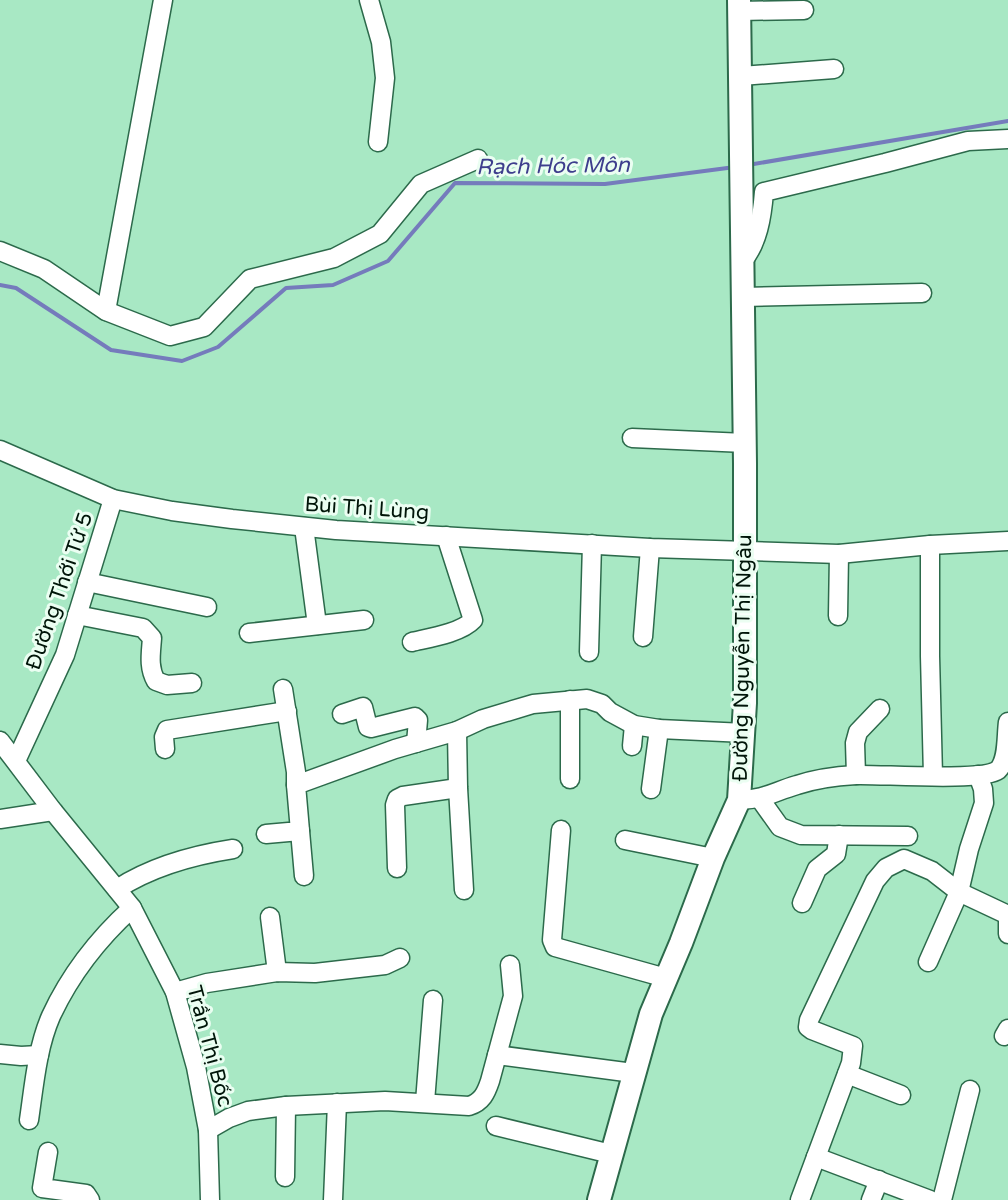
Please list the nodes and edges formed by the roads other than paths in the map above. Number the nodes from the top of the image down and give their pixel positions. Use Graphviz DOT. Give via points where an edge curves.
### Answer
graph roads {
  1 [pos="163,0"];
  2 [pos="369,0"];
  3 [pos="739,6"];
  4 [pos="804,10"];
  5 [pos="834,69"];
  6 [pos="741,76"];
  7 [pos="1008,139"];
  8 [pos="378,142"];
  9 [pos="478,159"];
  10 [pos="0,252"];
  11 [pos="742,262"];
  12 [pos="922,293"];
  13 [pos="743,297"];
  14 [pos="106,311"];
  15 [pos="632,438"];
  16 [pos="745,444"];
  17 [pos="0,450"];
  18 [pos="113,499"];
  19 [pos="304,527"];
  20 [pos="446,536"];
  21 [pos="1008,541"];
  22 [pos="592,544"];
  23 [pos="930,545"];
  24 [pos="650,548"];
  25 [pos="744,551"];
  26 [pos="839,554"];
  27 [pos="87,582"];
  28 [pos="207,607"];
  29 [pos="77,615"];
  30 [pos="838,616"];
  31 [pos="363,620"];
  32 [pos="317,625"];
  33 [pos="249,633"];
  34 [pos="643,636"];
  35 [pos="412,642"];
  36 [pos="589,652"];
  37 [pos="192,683"];
  38 [pos="283,689"];
  39 [pos="570,700"];
  40 [pos="880,709"];
  41 [pos="287,711"];
  42 [pos="342,714"];
  43 [pos="1008,722"];
  44 [pos="634,725"];
  45 [pos="659,729"];
  46 [pos="457,731"];
  47 [pos="745,733"];
  48 [pos="0,741"];
  49 [pos="416,743"];
  50 [pos="632,746"];
  51 [pos="165,749"];
  52 [pos="16,761"];
  53 [pos="856,775"];
  54 [pos="978,775"];
  55 [pos="933,776"];
  56 [pos="570,779"];
  57 [pos="296,785"];
  58 [pos="458,788"];
  59 [pos="651,789"];
  60 [pos="750,800"];
  61 [pos="52,811"];
  62 [pos="0,819"];
  63 [pos="561,830"];
  64 [pos="300,831"];
  65 [pos="266,834"];
  66 [pos="839,835"];
  67 [pos="908,836"];
  68 [pos="625,840"];
  69 [pos="233,849"];
  70 [pos="713,858"];
  71 [pos="397,868"];
  72 [pos="304,876"];
  73 [pos="117,889"];
  74 [pos="464,890"];
  75 [pos="959,892"];
  76 [pos="802,903"];
  77 [pos="132,908"];
  78 [pos="270,917"];
  79 [pos="1008,934"];
  80 [pos="400,958"];
  81 [pos="928,962"];
  82 [pos="510,965"];
  83 [pos="277,972"];
  84 [pos="666,978"];
  85 [pos="175,992"];
  86 [pos="433,1000"];
  87 [pos="0,1054"];
  88 [pos="39,1054"];
  89 [pos="497,1055"];
  90 [pos="633,1073"];
  91 [pos="847,1074"];
  92 [pos="970,1090"];
  93 [pos="901,1095"];
  94 [pos="425,1102"];
  95 [pos="337,1103"];
  96 [pos="286,1106"];
  97 [pos="29,1120"];
  98 [pos="496,1126"];
  99 [pos="208,1130"];
  100 [pos="48,1152"];
  101 [pos="611,1154"];
  102 [pos="816,1157"];
  103 [pos="285,1177"];
  104 [pos="879,1180"];
  105 [pos="90,1200"];
  106 [pos="210,1200"];
  107 [pos="333,1200"];
  108 [pos="599,1200"];
  109 [pos="800,1200"];
  110 [pos="872,1200"];
  111 [pos="930,1200"];
  112 [pos="942,1200"];
  1 -- 14 [label="street"];
  2 -- 8 [label="street" via="381,42 385,78"];
  3 -- 4 [label="street"];
  3 -- 6 [label="main road"];
  5 -- 6 [label="street"];
  6 -- 11 [label="main road, Đường Nguyễn Thị Ngâu"];
  7 -- 11 [label="street" via="968,141 764,192 762,217 750,252"];
  9 -- 14 [label="street" via="422,184 380,234 334,258 250,279 204,327 170,336"];
  10 -- 14 [label="street" via="44,269"];
  11 -- 13 [label="main road, Đường Nguyễn Thị Ngâu"];
  12 -- 13 [label="street"];
  13 -- 16 [label="main road, Đường Nguyễn Thị Ngâu"];
  15 -- 16 [label="street"];
  16 -- 25 [label="main road, Đường Nguyễn Thị Ngâu"];
  17 -- 18 [label="street, Bùi Thị Lùng"];
  18 -- 19 [label="street, Bùi Thị Lùng" via="192,514"];
  18 -- 27 [label="street, Đường Thới Tứ 5"];
  19 -- 20 [label="street, Bùi Thị Lùng"];
  19 -- 32 [label="street"];
  20 -- 22 [label="street, Bùi Thị Lùng"];
  20 -- 35 [label="street" via="473,620"];
  21 -- 23 [label="street, Bùi Thị Lùng"];
  22 -- 24 [label="street, Bùi Thị Lùng"];
  22 -- 36 [label="street"];
  23 -- 26 [label="street, Bùi Thị Lùng"];
  23 -- 55 [label="street"];
  24 -- 25 [label="street, Bùi Thị Lùng"];
  24 -- 34 [label="street"];
  25 -- 26 [label="street, Bùi Thị Lùng"];
  25 -- 47 [label="main road, Đường Nguyễn Thị Ngâu"];
  26 -- 30 [label="street"];
  27 -- 28 [label="street"];
  27 -- 29 [label="street, Đường Thới Tứ 5"];
  29 -- 37 [label="street" via="143,628 152,638 150,660 156,681 167,685"];
  29 -- 52 [label="street, Đường Thới Tứ 5" via="65,655"];
  31 -- 32 [label="street"];
  32 -- 33 [label="street"];
  38 -- 41 [label="street"];
  39 -- 44 [label="street" via="602,704"];
  39 -- 46 [label="street" via="533,704"];
  39 -- 56 [label="street"];
  40 -- 53 [label="street" via="858,732"];
  41 -- 51 [label="street" via="167,730"];
  41 -- 57 [label="street"];
  42 -- 49 [label="street" via="363,708 371,728 415,717"];
  43 -- 54 [label="street" via="1007,754 1001,768"];
  44 -- 45 [label="street"];
  44 -- 50 [label="street"];
  45 -- 47 [label="street"];
  45 -- 59 [label="street"];
  46 -- 49 [label="street"];
  46 -- 58 [label="street"];
  47 -- 60 [label="main road, Đường Nguyễn Thị Ngâu"];
  48 -- 52 [label="street, Trần Thị Bốc"];
  49 -- 57 [label="street"];
  52 -- 61 [label="street, Trần Thị Bốc"];
  53 -- 55 [label="street"];
  53 -- 60 [label="street" via="798,784"];
  54 -- 55 [label="street"];
  54 -- 75 [label="street" via="984,802"];
  57 -- 64 [label="street"];
  58 -- 71 [label="street" via="397,800"];
  58 -- 74 [label="street"];
  60 -- 66 [label="street" via="780,827 801,835"];
  60 -- 70 [label="main road, Đường Nguyễn Thị Ngâu"];
  61 -- 62 [label="street"];
  61 -- 73 [label="street, Trần Thị Bốc"];
  63 -- 84 [label="street" via="552,940 555,947"];
  64 -- 65 [label="street"];
  64 -- 72 [label="street"];
  66 -- 67 [label="street"];
  66 -- 76 [label="street" via="836,854 817,869"];
  68 -- 70 [label="street"];
  69 -- 73 [label="street" via="177,862"];
  70 -- 84 [label="main road, Đường Nguyễn Thị Ngâu"];
  73 -- 77 [label="street, Trần Thị Bốc"];
  75 -- 79 [label="street" via="1008,915"];
  75 -- 81 [label="street"];
  75 -- 91 [label="street" via="932,871 904,860 886,868 875,881 808,1027 853,1046"];
  77 -- 85 [label="street, Trần Thị Bốc"];
  77 -- 88 [label="street" via="106,932 79,969 51,1016"];
  78 -- 83 [label="street"];
  80 -- 83 [label="street" via="385,964 315,973"];
  82 -- 89 [label="street" via="513,996"];
  83 -- 85 [label="street"];
  84 -- 90 [label="main road, Đường Nguyễn Thị Ngâu"];
  85 -- 99 [label="street, Trần Thị Bốc"];
  86 -- 94 [label="street"];
  87 -- 88 [label="street"];
  88 -- 97 [label="street"];
  89 -- 90 [label="street"];
  89 -- 94 [label="street" via="486,1093 478,1103 469,1106"];
  90 -- 101 [label="main road, Đường Nguyễn Thị Ngâu"];
  91 -- 93 [label="street"];
  91 -- 102 [label="street"];
  92 -- 112 [label="street"];
  94 -- 95 [label="street"];
  95 -- 96 [label="street"];
  95 -- 107 [label="street"];
  96 -- 99 [label="street" via="248,1112"];
  96 -- 103 [label="street"];
  98 -- 101 [label="street"];
  99 -- 106 [label="street, Trần Thị Bốc"];
  100 -- 105 [label="street" via="42,1188 86,1194"];
  101 -- 108 [label="main road, Đường Nguyễn Thị Ngâu"];
  102 -- 104 [label="street"];
  102 -- 109 [label="street"];
  104 -- 110 [label="street"];
  104 -- 111 [label="street"];
}
